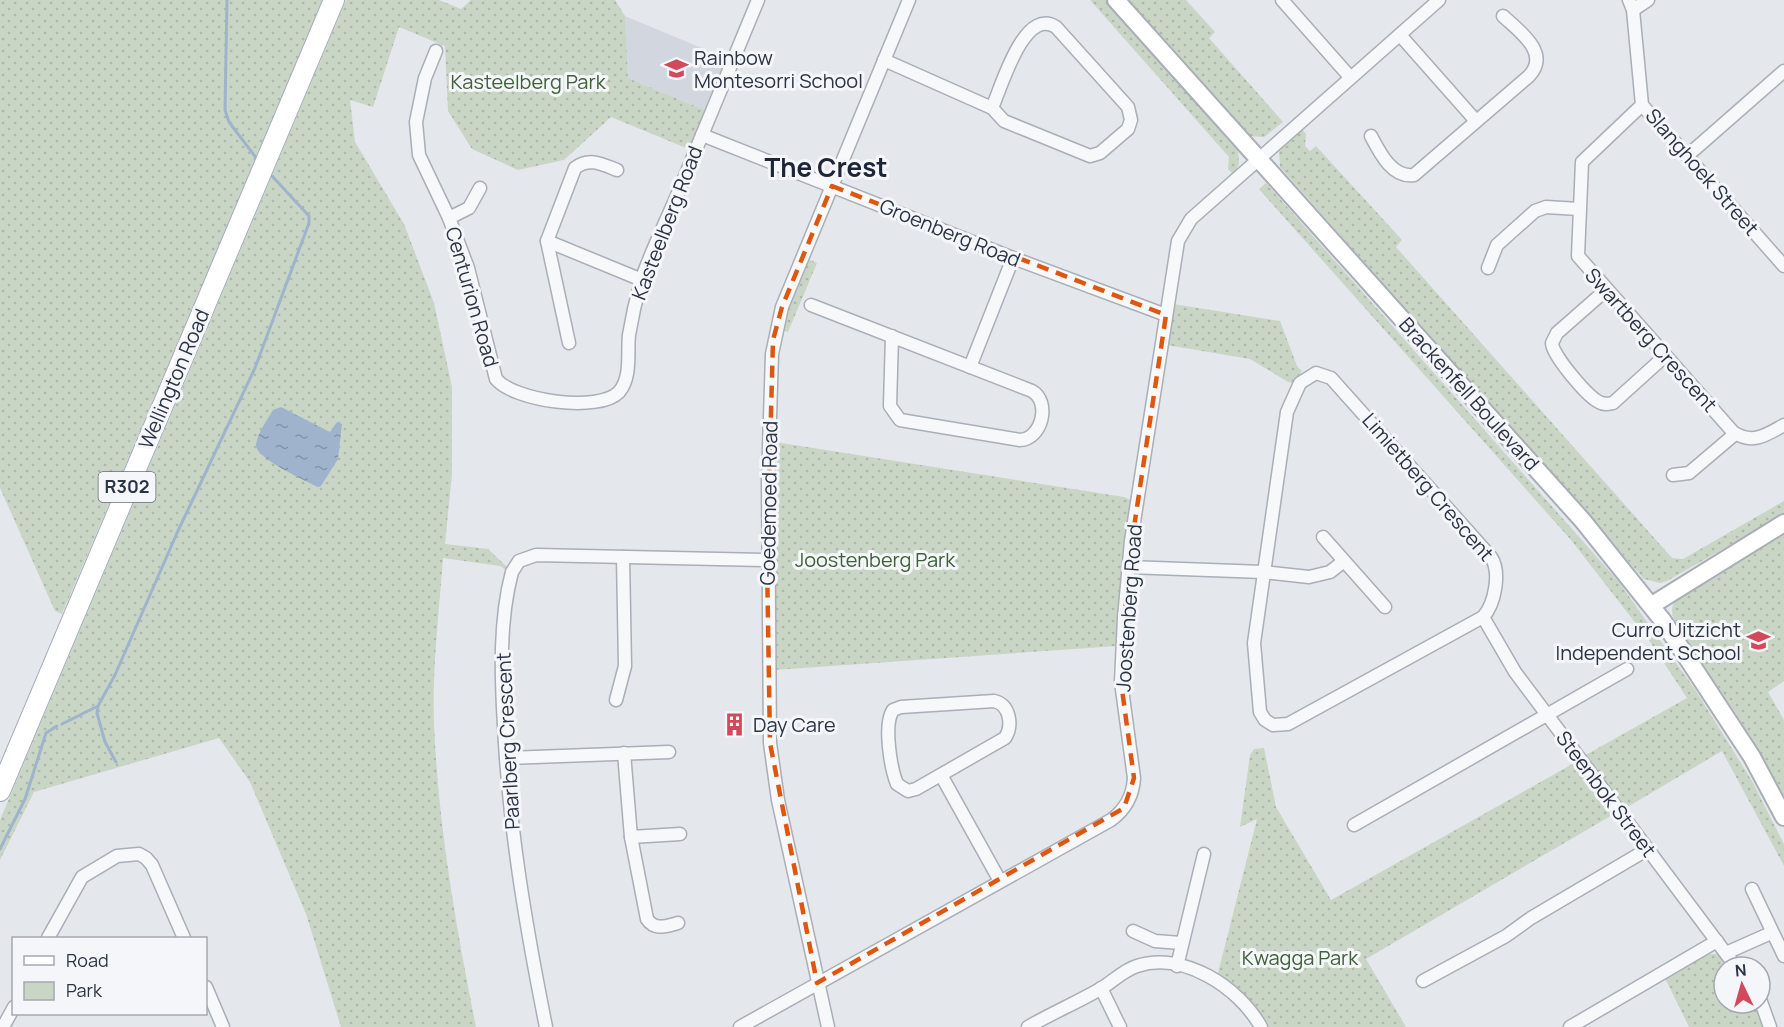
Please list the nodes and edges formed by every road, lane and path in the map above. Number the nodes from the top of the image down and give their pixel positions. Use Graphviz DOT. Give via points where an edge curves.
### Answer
graph roads {
  1 [pos="334,0"];
  2 [pos="758,0"];
  3 [pos="909,0"];
  4 [pos="1116,0"];
  5 [pos="1282,0"];
  6 [pos="1439,0"];
  7 [pos="1648,0"];
  8 [pos="1631,5"];
  9 [pos="1503,16"];
  10 [pos="1400,35"];
  11 [pos="436,51"];
  12 [pos="884,60"];
  13 [pos="1784,72"];
  14 [pos="1350,76"];
  15 [pos="1642,105"];
  16 [pos="992,108"];
  17 [pos="1476,121"];
  18 [pos="702,135"];
  19 [pos="1371,136"];
  20 [pos="1687,156"];
  21 [pos="1258,160"];
  22 [pos="617,170"];
  23 [pos="832,186"];
  24 [pos="480,188"];
  25 [pos="1579,209"];
  26 [pos="449,218"];
  27 [pos="547,241"];
  28 [pos="1013,258"];
  29 [pos="1784,266"];
  30 [pos="1488,268"];
  31 [pos="642,280"];
  32 [pos="1606,290"];
  33 [pos="811,304"];
  34 [pos="1166,315"];
  35 [pos="892,336"];
  36 [pos="569,343"];
  37 [pos="1665,356"];
  38 [pos="970,367"];
  39 [pos="525,396"];
  40 [pos="1784,425"];
  41 [pos="1735,434"];
  42 [pos="1673,475"];
  43 [pos="1784,523"];
  44 [pos="1323,537"];
  45 [pos="623,556"];
  46 [pos="767,560"];
  47 [pos="1344,561"];
  48 [pos="1128,567"];
  49 [pos="1263,572"];
  50 [pos="1652,605"];
  51 [pos="1385,607"];
  52 [pos="1483,617"];
  53 [pos="1627,669"];
  54 [pos="616,700"];
  55 [pos="1546,715"];
  56 [pos="669,752"];
  57 [pos="624,753"];
  58 [pos="506,758"];
  59 [pos="941,775"];
  60 [pos="0,791"];
  61 [pos="1784,817"];
  62 [pos="1354,825"];
  63 [pos="680,834"];
  64 [pos="631,837"];
  65 [pos="1648,849"];
  66 [pos="1204,854"];
  67 [pos="1000,881"];
  68 [pos="1752,889"];
  69 [pos="678,923"];
  70 [pos="1133,931"];
  71 [pos="1771,933"];
  72 [pos="49,937"];
  73 [pos="183,937"];
  74 [pos="1717,941"];
  75 [pos="1181,944"];
  76 [pos="1726,953"];
  77 [pos="1784,956"];
  78 [pos="1178,966"];
  79 [pos="1423,981"];
  80 [pos="817,983"];
  81 [pos="1101,988"];
  82 [pos="207,989"];
  83 [pos="12,1011"];
  84 [pos="3,1027"];
  85 [pos="223,1027"];
  86 [pos="546,1027"];
  87 [pos="740,1027"];
  88 [pos="828,1027"];
  89 [pos="1028,1027"];
  90 [pos="1120,1027"];
  91 [pos="1261,1027"];
  92 [pos="1570,1027"];
  1 -- 60 [label="main road, Wellington Road / R302"];
  2 -- 18 [label="street, Kasteelberg Road"];
  3 -- 12 [label="street, Goedemoed Road"];
  4 -- 21 [label="street, Brackenfell Boulevard"];
  5 -- 14 [label="street"];
  6 -- 10 [label="street"];
  7 -- 8 [label="street"];
  8 -- 15 [label="street, Slanghoek Street"];
  9 -- 17 [label="street" via="1532,43 1535,66 1529,76"];
  10 -- 14 [label="street"];
  10 -- 17 [label="street"];
  11 -- 26 [label="street, Centurion Road" via="425,78 416,122 419,155"];
  12 -- 16 [label="street"];
  12 -- 23 [label="street, Goedemoed Road"];
  13 -- 20 [label="street"];
  14 -- 21 [label="street, Joostenberg Road"];
  15 -- 20 [label="street, Slanghoek Street"];
  15 -- 25 [label="street, Swartberg Crescent" via="1584,159"];
  16 -- 16 [label="street" via="1004,121 1090,156 1128,129 1131,120 1128,107 1056,27 1048,23 1039,25 1022,39"];
  17 -- 19 [label="street" via="1424,169 1408,176 1395,171"];
  18 -- 23 [label="street, Groenberg Road"];
  18 -- 31 [label="street, Kasteelberg Road"];
  20 -- 29 [label="street, Slanghoek Street"];
  21 -- 34 [label="street, Joostenberg Road" via="1191,219 1182,232"];
  21 -- 50 [label="street, Brackenfell Boulevard" via="1583,521"];
  22 -- 27 [label="street" via="593,161 575,168"];
  23 -- 28 [label="street, Groenberg Road"];
  23 -- 46 [label="street, Goedemoed Road" via="782,307 773,340"];
  24 -- 26 [label="street, Centurion Road" via="469,208"];
  25 -- 30 [label="street" via="1546,207 1535,211 1497,245"];
  25 -- 32 [label="street, Swartberg Crescent" via="1578,256"];
  26 -- 39 [label="street, Centurion Road" via="468,268 494,376 500,384"];
  27 -- 31 [label="street"];
  27 -- 36 [label="street"];
  28 -- 34 [label="street, Groenberg Road"];
  28 -- 38 [label="street"];
  31 -- 39 [label="street, Kasteelberg Road" via="629,336 627,376 617,394 598,402"];
  32 -- 37 [label="street, Swartberg Crescent"];
  32 -- 37 [label="street" via="1557,333 1552,343 1554,354 1594,399 1613,403"];
  33 -- 35 [label="street"];
  34 -- 48 [label="street, Joostenberg Road"];
  35 -- 38 [label="street"];
  35 -- 38 [label="street" via="890,406 896,417 904,422 1020,440 1034,435 1042,409 1038,396"];
  37 -- 41 [label="street, Swartberg Crescent"];
  40 -- 41 [label="street" via="1756,439"];
  41 -- 42 [label="street" via="1689,473"];
  43 -- 50 [label="street"];
  44 -- 47 [label="street"];
  45 -- 46 [label="street, Paarlberg Crescent"];
  45 -- 54 [label="street" via="625,666"];
  45 -- 58 [label="street, Paarlberg Crescent" via="530,555 513,568 502,652"];
  46 -- 80 [label="street, Goedemoed Road" via="772,762"];
  47 -- 49 [label="street" via="1330,572 1310,577"];
  47 -- 51 [label="street"];
  48 -- 49 [label="street"];
  48 -- 67 [label="street, Joostenberg Road" via="1121,682 1134,778 1132,794 1111,820"];
  49 -- 52 [label="street, Limietberg Crescent" via="1254,642 1259,708 1264,720 1278,726"];
  49 -- 52 [label="street, Limietberg Crescent" via="1287,412 1302,380 1311,374 1322,374 1331,378 1491,557 1496,576 1491,603"];
  50 -- 61 [label="street, Brackenfell Boulevard" via="1752,757"];
  52 -- 55 [label="street, Steenbok Street"];
  53 -- 55 [label="street"];
  55 -- 62 [label="street"];
  55 -- 65 [label="street, Steenbok Street"];
  56 -- 57 [label="street"];
  57 -- 58 [label="street"];
  57 -- 64 [label="street"];
  58 -- 86 [label="street, Paarlberg Crescent" via="519,884"];
  59 -- 59 [label="street" via="912,790 897,784 889,751 889,719 893,710 994,701 1003,704 1009,726 1005,738"];
  59 -- 67 [label="street"];
  63 -- 64 [label="street"];
  64 -- 69 [label="street" via="647,919 660,927"];
  65 -- 74 [label="street, Steenbok Street"];
  65 -- 79 [label="street" via="1506,936"];
  66 -- 75 [label="street"];
  67 -- 80 [label="street, Joostenberg Road"];
  68 -- 71 [label="street"];
  70 -- 75 [label="street" via="1155,941"];
  71 -- 76 [label="street"];
  71 -- 77 [label="street"];
  72 -- 73 [label="street" via="82,877 128,853 139,854 152,865"];
  74 -- 76 [label="street, Steenbok Street"];
  74 -- 92 [label="street"];
  75 -- 78 [label="street"];
  78 -- 81 [label="street" via="1149,963 1134,967"];
  78 -- 91 [label="street" via="1216,980 1242,1001"];
  80 -- 87 [label="street"];
  80 -- 88 [label="street, Goedemoed Road"];
  81 -- 89 [label="street"];
  81 -- 90 [label="street"];
  82 -- 85 [label="street"];
  83 -- 84 [label="street"];
}
